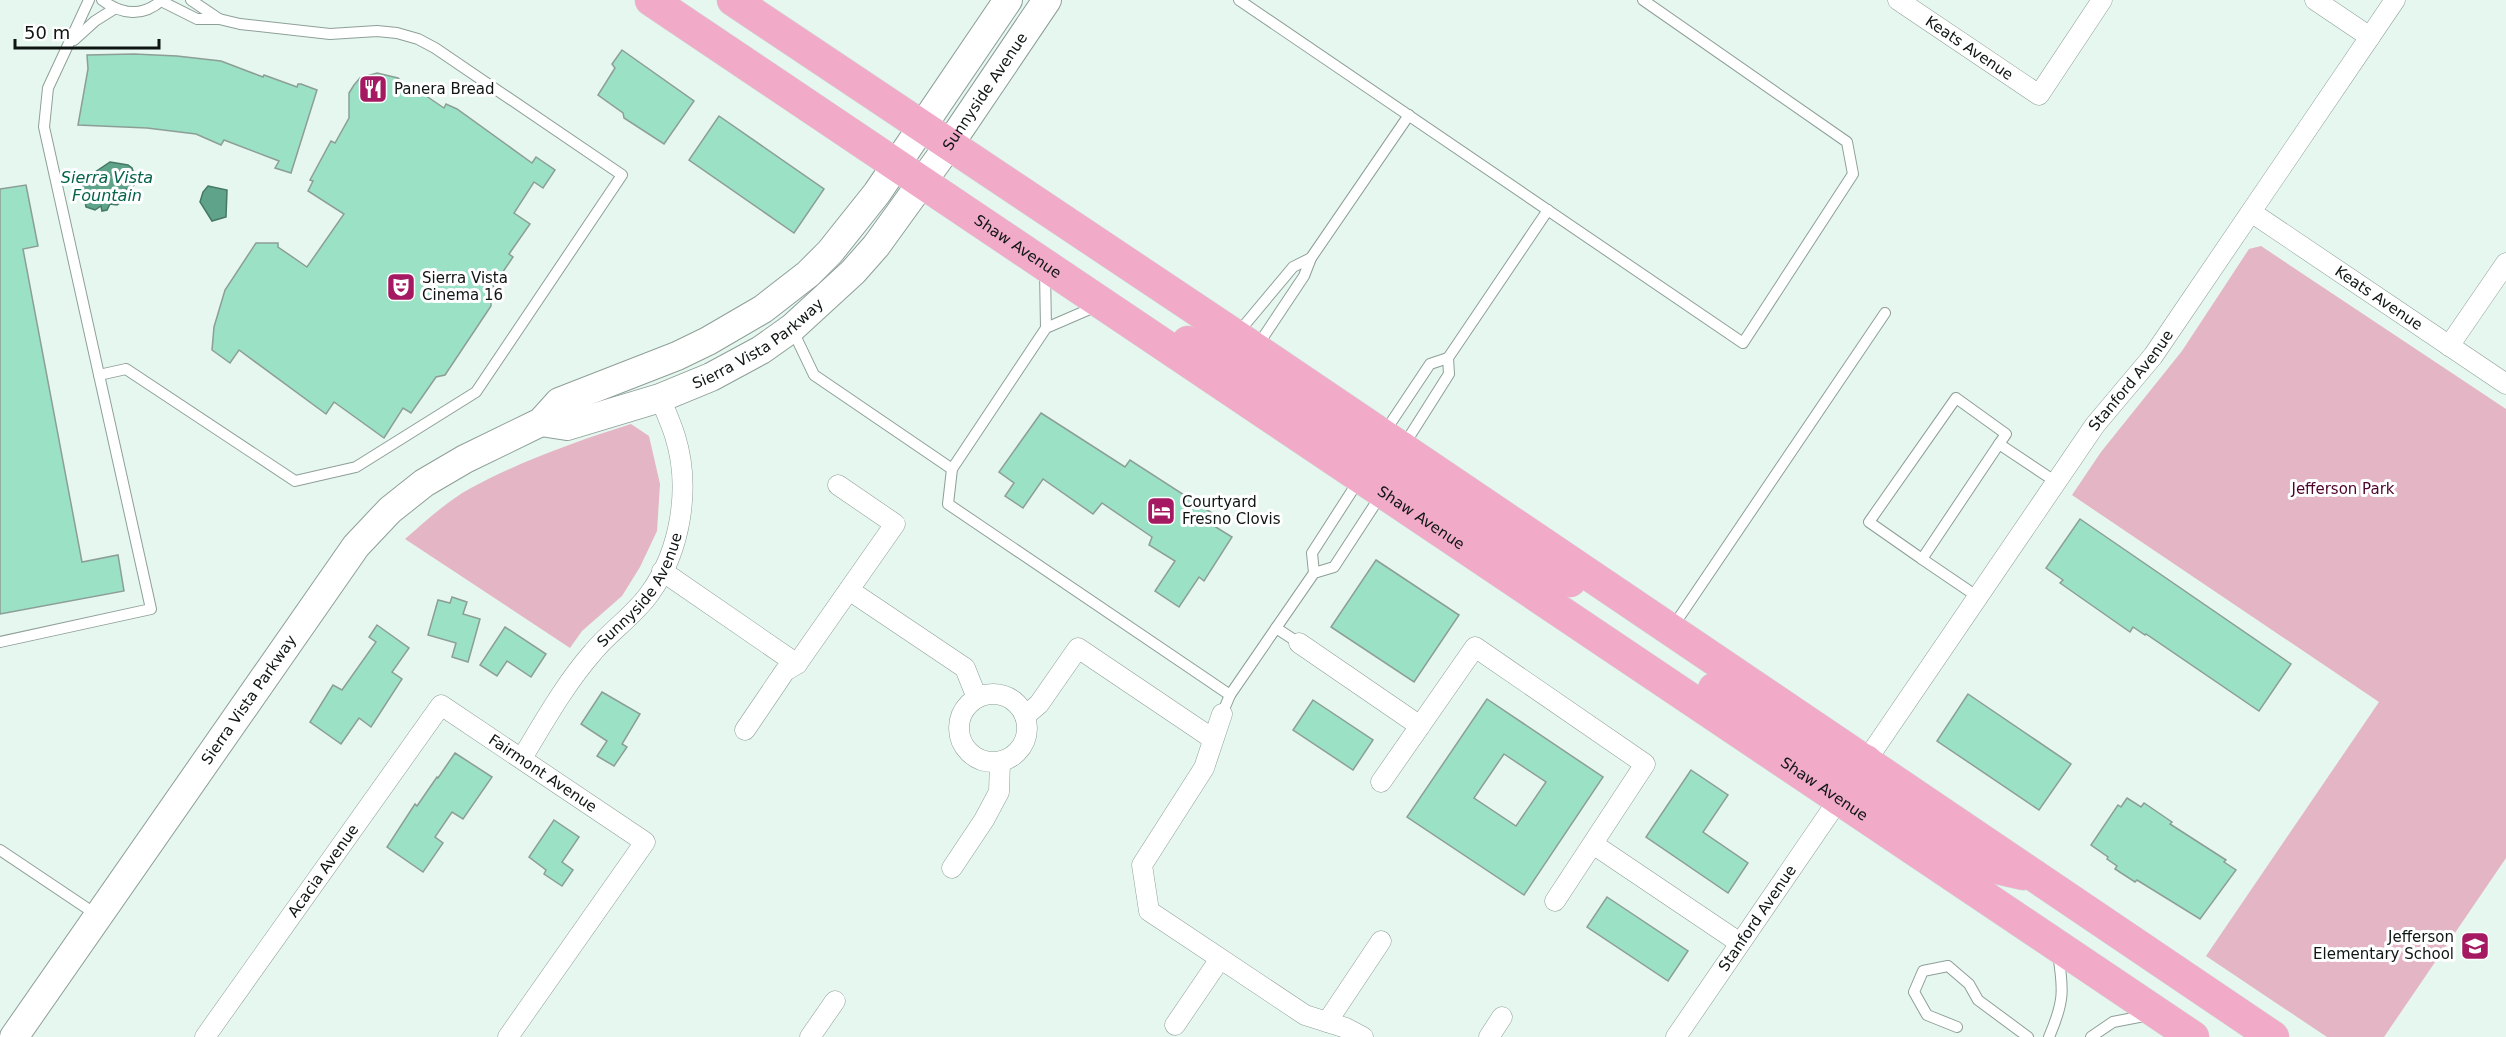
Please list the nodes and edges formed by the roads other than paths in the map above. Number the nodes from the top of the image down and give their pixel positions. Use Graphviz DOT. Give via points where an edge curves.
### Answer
graph roads {
  1 [pos="89,0"];
  2 [pos="102,0"];
  3 [pos="191,0"];
  4 [pos="651,0"];
  5 [pos="733,0"];
  6 [pos="1008,0"];
  7 [pos="1047,0"];
  8 [pos="1239,0"];
  9 [pos="1643,0"];
  10 [pos="1898,0"];
  11 [pos="2102,0"];
  12 [pos="2315,0"];
  13 [pos="2395,0"];
  14 [pos="161,1"];
  15 [pos="114,9"];
  16 [pos="219,19"];
  17 [pos="2370,37"];
  18 [pos="71,42"];
  19 [pos="1409,115"];
  20 [pos="923,127"];
  21 [pos="949,145"];
  22 [pos="897,165"];
  23 [pos="923,182"];
  24 [pos="1548,210"];
  25 [pos="2252,212"];
  26 [pos="1311,258"];
  27 [pos="1045,263"];
  28 [pos="2506,263"];
  29 [pos="808,274"];
  30 [pos="1103,303"];
  31 [pos="1885,313"];
  32 [pos="792,328"];
  33 [pos="1046,328"];
  34 [pos="1245,343"];
  35 [pos="2450,346"];
  36 [pos="1448,358"];
  37 [pos="99,375"];
  38 [pos="2506,384"];
  39 [pos="660,398"];
  40 [pos="540,423"];
  41 [pos="1392,442"];
  42 [pos="1999,444"];
  43 [pos="952,469"];
  44 [pos="2056,482"];
  45 [pos="838,484"];
  46 [pos="1372,485"];
  47 [pos="1922,559"];
  48 [pos="662,572"];
  49 [pos="1314,573"];
  50 [pos="849,591"];
  51 [pos="1977,597"];
  52 [pos="1276,628"];
  53 [pos="1671,630"];
  54 [pos="0,642"];
  55 [pos="1299,643"];
  56 [pos="1634,661"];
  57 [pos="796,664"];
  58 [pos="1230,695"];
  59 [pos="977,698"];
  60 [pos="441,705"];
  61 [pos="1222,714"];
  62 [pos="1024,716"];
  63 [pos="1420,726"];
  64 [pos="746,730"];
  65 [pos="1213,739"];
  66 [pos="522,758"];
  67 [pos="1866,761"];
  68 [pos="1000,762"];
  69 [pos="1381,782"];
  70 [pos="1839,800"];
  71 [pos="1593,843"];
  72 [pos="0,850"];
  73 [pos="952,868"];
  74 [pos="2041,879"];
  75 [pos="1555,901"];
  76 [pos="98,916"];
  77 [pos="1381,941"];
  78 [pos="1740,943"];
  79 [pos="2057,945"];
  80 [pos="1220,959"];
  81 [pos="835,1001"];
  82 [pos="2158,1013"];
  83 [pos="1502,1017"];
  84 [pos="1327,1022"];
  85 [pos="1175,1025"];
  86 [pos="1957,1027"];
  87 [pos="14,1037"];
  88 [pos="205,1037"];
  89 [pos="508,1037"];
  90 [pos="810,1037"];
  91 [pos="1363,1037"];
  92 [pos="1488,1037"];
  93 [pos="1676,1037"];
  94 [pos="2028,1037"];
  95 [pos="2049,1037"];
  96 [pos="2091,1037"];
  97 [pos="2193,1037"];
  98 [pos="2273,1037"];
  1 -- 18 [label="lane"];
  2 -- 15 [label="lane"];
  3 -- 16 [label="lane"];
  4 -- 22 [label="main road, Shaw Avenue"];
  5 -- 20 [label="main road"];
  6 -- 20 [label="main road"];
  7 -- 21 [label="main road, Sunnyside Avenue"];
  8 -- 19 [label="lane"];
  9 -- 24 [label="lane" via="1847,142 1853,174 1743,343"];
  10 -- 11 [label="street, Keats Avenue" via="2039,95"];
  12 -- 17 [label="street"];
  13 -- 17 [label="street, Stanford Avenue"];
  14 -- 15 [label="lane" via="139,12"];
  14 -- 16 [label="lane" via="197,19"];
  15 -- 18 [label="lane"];
  16 -- 37 [label="lane" via="330,34 397,33 418,39 622,175 476,392 356,468 295,481 126,369"];
  17 -- 25 [label="street, Stanford Avenue"];
  18 -- 37 [label="lane" via="48,88 44,126"];
  19 -- 24 [label="lane"];
  19 -- 26 [label="lane"];
  20 -- 21 [label="main road"];
  20 -- 22 [label="main road"];
  21 -- 23 [label="main road, Sunnyside Avenue"];
  21 -- 34 [label="main road"];
  22 -- 23 [label="main road, Shaw Avenue"];
  22 -- 29 [label="main road, Sierra Vista Parkway" via="852,226"];
  23 -- 27 [label="main road, Shaw Avenue"];
  23 -- 32 [label="main road, Sierra Vista Parkway" via="853,272"];
  24 -- 36 [label="lane"];
  25 -- 35 [label="street, Keats Avenue"];
  25 -- 44 [label="street, Stanford Avenue" via="2153,356 2095,425"];
  26 -- 34 [label="lane" via="1304,276"];
  26 -- 34 [label="lane" via="1293,267"];
  27 -- 30 [label="main road, Shaw Avenue"];
  27 -- 33 [label="lane"];
  28 -- 35 [label="street"];
  29 -- 39 [label="main road" via="762,328 671,376 664,382"];
  29 -- 40 [label="main road, Sierra Vista Parkway" via="736,326 677,356 559,402"];
  30 -- 33 [label="lane"];
  30 -- 41 [label="main road" via="1229,361 1368,455 1382,457"];
  30 -- 46 [label="main road, Shaw Avenue"];
  31 -- 53 [label="lane"];
  32 -- 39 [label="main road, Sierra Vista Parkway" via="751,356"];
  32 -- 43 [label="lane" via="814,375"];
  33 -- 43 [label="lane"];
  34 -- 41 [label="main road"];
  35 -- 38 [label="street, Keats Avenue"];
  36 -- 41 [label="lane" via="1449,374"];
  36 -- 41 [label="lane" via="1430,364"];
  37 -- 54 [label="lane" via="151,609"];
  39 -- 40 [label="main road, Sierra Vista Parkway" via="567,426"];
  39 -- 48 [label="street, Sunnyside Avenue" via="675,437 682,474 676,539"];
  40 -- 76 [label="main road, Sierra Vista Parkway" via="424,483 390,510 357,546"];
  41 -- 53 [label="main road"];
  42 -- 44 [label="lane"];
  42 -- 47 [label="lane"];
  42 -- 47 [label="lane" via="2006,434 1956,398 1869,522"];
  43 -- 58 [label="lane" via="948,504"];
  44 -- 51 [label="street, Stanford Avenue"];
  45 -- 50 [label="street" via="895,524"];
  46 -- 49 [label="lane" via="1312,553"];
  46 -- 49 [label="lane" via="1334,567"];
  46 -- 53 [label="main road" via="1384,471 1399,475 1525,559"];
  46 -- 56 [label="main road, Shaw Avenue"];
  47 -- 51 [label="lane"];
  48 -- 57 [label="street"];
  48 -- 66 [label="street, Sunnyside Avenue" via="651,593 594,649 573,676"];
  49 -- 52 [label="lane"];
  50 -- 57 [label="street"];
  50 -- 59 [label="street" via="965,668"];
  51 -- 67 [label="street, Stanford Avenue"];
  52 -- 55 [label="lane"];
  52 -- 58 [label="lane"];
  53 -- 67 [label="main road"];
  55 -- 63 [label="street"];
  56 -- 67 [label="main road" via="1710,686 1843,772"];
  56 -- 70 [label="main road, Shaw Avenue"];
  57 -- 64 [label="street" via="785,671"];
  58 -- 61 [label="lane"];
  59 -- 62 [label="street" via="1009,698"];
  59 -- 68 [label="street" via="963,711 958,731 961,741 976,759"];
  60 -- 66 [label="street, Fairmont Avenue"];
  60 -- 88 [label="street, Acacia Avenue"];
  61 -- 65 [label="street"];
  62 -- 65 [label="street" via="1040,704 1078,648"];
  62 -- 68 [label="street" via="1027,727 1020,750"];
  63 -- 69 [label="street"];
  63 -- 71 [label="street" via="1475,647 1645,764"];
  65 -- 80 [label="street" via="1204,768 1142,865 1149,911"];
  66 -- 89 [label="street, Fairmont Avenue" via="645,842"];
  67 -- 74 [label="main road"];
  68 -- 73 [label="street" via="999,792"];
  70 -- 74 [label="main road" via="1858,789 1870,791 1975,863"];
  70 -- 78 [label="street, Stanford Avenue"];
  70 -- 79 [label="main road, Shaw Avenue"];
  71 -- 75 [label="street"];
  71 -- 78 [label="street"];
  72 -- 76 [label="lane"];
  74 -- 98 [label="main road"];
  76 -- 87 [label="main road, Sierra Vista Parkway"];
  77 -- 84 [label="street"];
  78 -- 93 [label="street, Stanford Avenue"];
  79 -- 82 [label="main road, Shaw Avenue"];
  79 -- 95 [label="lane" via="2062,1005"];
  80 -- 84 [label="street" via="1305,1015"];
  80 -- 85 [label="street"];
  81 -- 90 [label="street"];
  82 -- 96 [label="lane" via="2113,1022"];
  82 -- 97 [label="main road, Shaw Avenue"];
  83 -- 92 [label="street"];
  84 -- 91 [label="street"];
  86 -- 94 [label="lane" via="1927,1015 1914,992 1923,971 1948,966 1969,984 1978,1000"];
}
